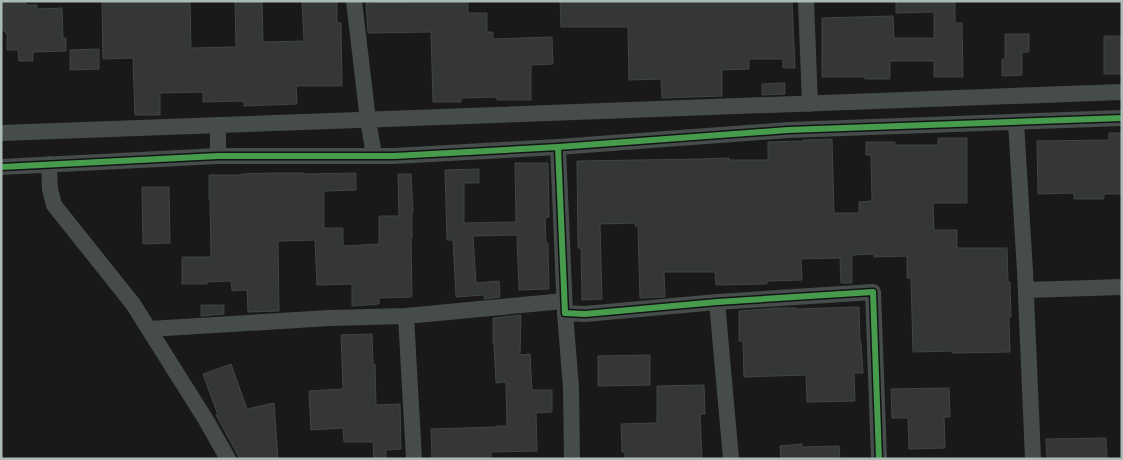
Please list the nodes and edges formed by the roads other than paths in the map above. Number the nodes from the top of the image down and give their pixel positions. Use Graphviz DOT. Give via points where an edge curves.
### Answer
graph roads {
  1 [pos="354,1"];
  2 [pos="806,1"];
  3 [pos="1122,92"];
  4 [pos="817,104"];
  5 [pos="1122,118"];
  6 [pos="368,120"];
  7 [pos="1016,122"];
  8 [pos="218,125"];
  9 [pos="830,129"];
  10 [pos="1,133"];
  11 [pos="558,147"];
  12 [pos="374,155"];
  13 [pos="218,156"];
  14 [pos="49,164"];
  15 [pos="1,167"];
  16 [pos="1122,286"];
  17 [pos="1026,290"];
  18 [pos="717,302"];
  19 [pos="565,307"];
  20 [pos="406,316"];
  21 [pos="149,329"];
  22 [pos="228,459"];
  23 [pos="414,459"];
  24 [pos="572,459"];
  25 [pos="731,459"];
  26 [pos="879,459"];
  27 [pos="1033,459"];
  1 -- 6 [label="street"];
  2 -- 4 [label="street"];
  3 -- 4 [label="street"];
  4 -- 6 [label="street"];
  4 -- 9 [label="street"];
  5 -- 7 [label="street"];
  6 -- 8 [label="street"];
  6 -- 12 [label="street"];
  7 -- 9 [label="street"];
  7 -- 17 [label="street"];
  8 -- 10 [label="street"];
  8 -- 13 [label="street"];
  9 -- 11 [label="street"];
  11 -- 12 [label="street"];
  11 -- 19 [label="street"];
  12 -- 13 [label="street"];
  13 -- 14 [label="street"];
  14 -- 15 [label="street"];
  14 -- 21 [label="street" via="54,205 133,304"];
  16 -- 17 [label="street"];
  17 -- 27 [label="street"];
  18 -- 19 [label="street" via="585,314"];
  18 -- 25 [label="street"];
  18 -- 26 [label="street" via="873,292"];
  19 -- 20 [label="street"];
  19 -- 24 [label="street"];
  20 -- 21 [label="street"];
  20 -- 23 [label="street"];
  21 -- 22 [label="street"];
}
